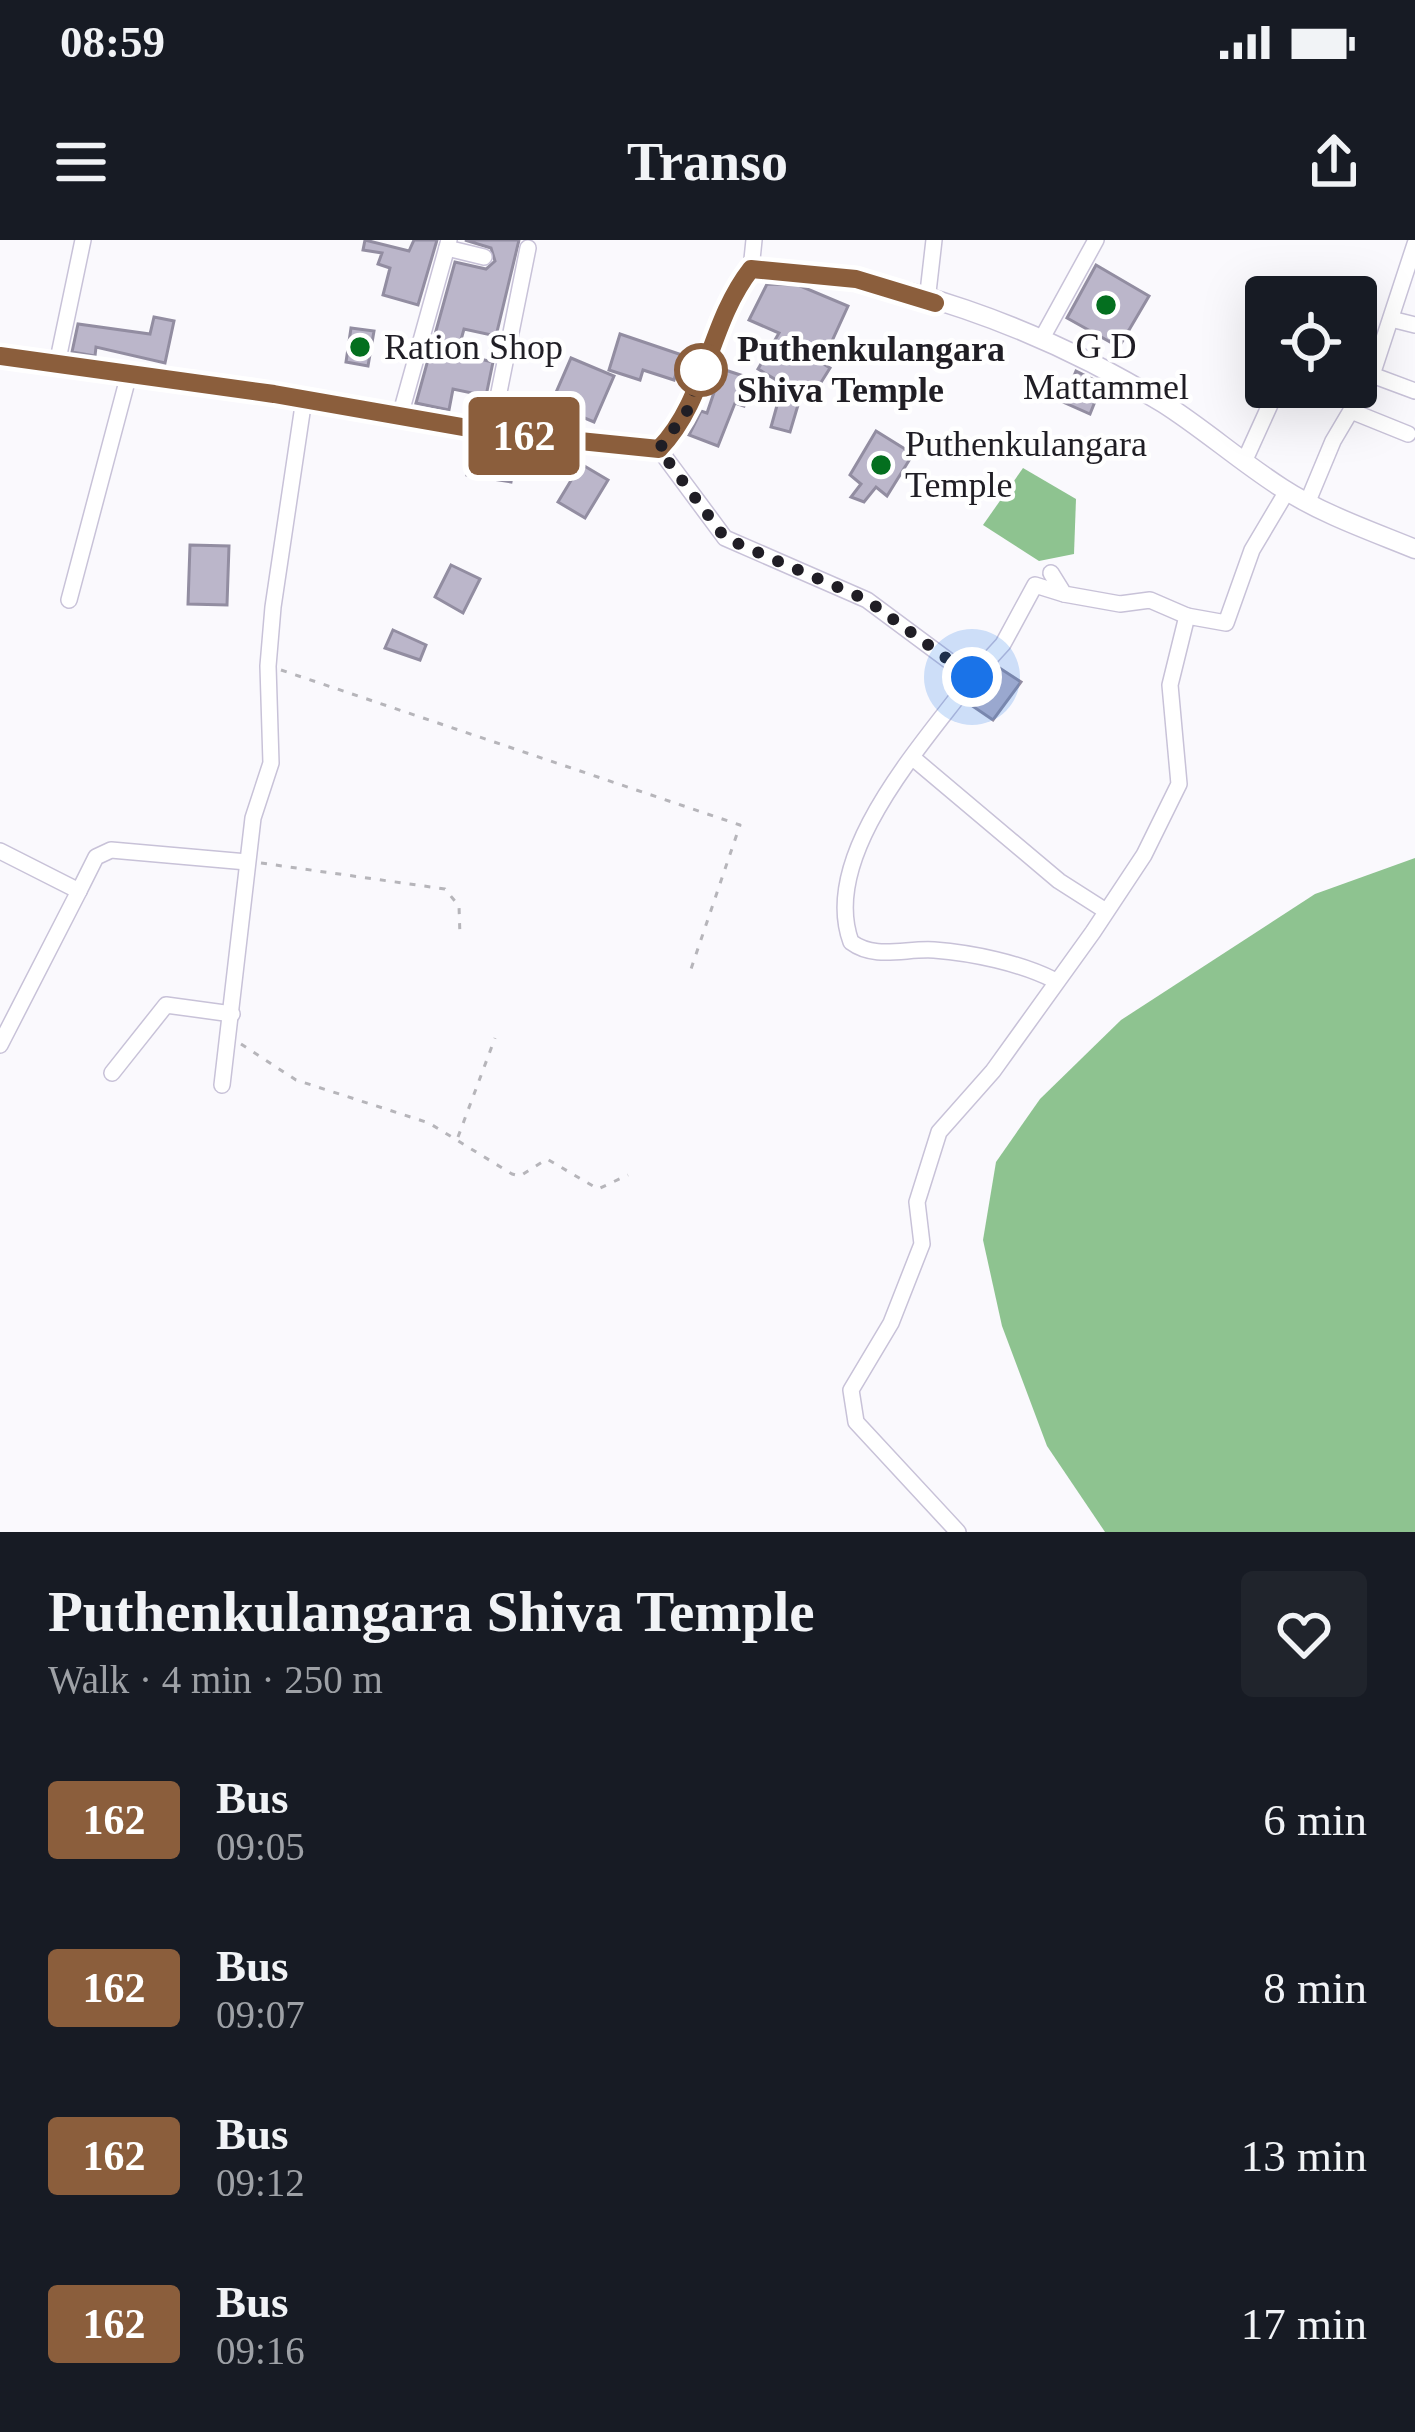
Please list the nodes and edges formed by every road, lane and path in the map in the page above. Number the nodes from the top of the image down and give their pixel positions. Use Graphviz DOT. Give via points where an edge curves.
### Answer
graph roads {
  1 [pos="83,240"];
  2 [pos="754,240"];
  3 [pos="934,240"];
  4 [pos="1096,240"];
  5 [pos="448,244"];
  6 [pos="1415,244"];
  7 [pos="528,248"];
  8 [pos="484,257"];
  9 [pos="751,269"];
  10 [pos="931,302"];
  11 [pos="1391,319"];
  12 [pos="1415,325"];
  13 [pos="1041,340"];
  14 [pos="0,356"];
  15 [pos="1377,360"];
  16 [pos="57,364"];
  17 [pos="129,374"];
  18 [pos="1377,377"];
  19 [pos="1415,391"];
  20 [pos="304,399"];
  21 [pos="1268,408"];
  22 [pos="1353,408"];
  23 [pos="1351,411"];
  24 [pos="400,416"];
  25 [pos="491,432"];
  26 [pos="1408,434"];
  27 [pos="659,449"];
  28 [pos="1244,461"];
  29 [pos="1287,491"];
  30 [pos="1308,501"];
  31 [pos="1414,545"];
  32 [pos="1051,573"];
  33 [pos="1064,594"];
  34 [pos="69,600"];
  35 [pos="1186,616"];
  36 [pos="268,666"];
  37 [pos="972,677"];
  38 [pos="913,758"];
  39 [pos="0,851"];
  40 [pos="247,862"];
  41 [pos="79,891"];
  42 [pos="1106,911"];
  43 [pos="460,936"];
  44 [pos="691,970"];
  45 [pos="1054,980"];
  46 [pos="232,1014"];
  47 [pos="229,1036"];
  48 [pos="495,1038"];
  49 [pos="0,1045"];
  50 [pos="112,1073"];
  51 [pos="222,1084"];
  52 [pos="458,1138"];
  53 [pos="628,1175"];
  54 [pos="958,1532"];
  1 -- 16 [label="street"];
  2 -- 9 [label="street"];
  3 -- 10 [label="street"];
  4 -- 13 [label="street"];
  5 -- 8 [label="street"];
  5 -- 24 [label="street"];
  6 -- 11 [label="street"];
  7 -- 25 [label="street"];
  9 -- 10 [label="main road" via="856,279"];
  9 -- 27 [label="main road" via="723,309 687,411"];
  10 -- 13 [label="main road"];
  11 -- 12 [label="street"];
  11 -- 15 [label="street"];
  13 -- 28 [label="main road" via="1164,404"];
  14 -- 16 [label="main road"];
  16 -- 17 [label="main road"];
  17 -- 20 [label="main road"];
  17 -- 34 [label="street"];
  18 -- 19 [label="street"];
  20 -- 24 [label="main road"];
  20 -- 36 [label="street"];
  21 -- 28 [label="street"];
  22 -- 23 [label="street"];
  23 -- 26 [label="street"];
  23 -- 30 [label="street"];
  24 -- 25 [label="main road"];
  25 -- 27 [label="main road"];
  27 -- 37 [label="street" via="725,538 867,600"];
  28 -- 29 [label="main road"];
  29 -- 30 [label="main road"];
  29 -- 35 [label="street" via="1252,550 1226,623"];
  30 -- 31 [label="main road"];
  32 -- 33 [label="street"];
  33 -- 35 [label="street" via="1120,604 1150,600"];
  33 -- 37 [label="street" via="1035,584 1003,644"];
  35 -- 42 [label="street" via="1171,685 1179,784"];
  36 -- 40 [label="street" via="272,763"];
  36 -- 44 [label="path" via="740,825"];
  37 -- 38 [label="street"];
  38 -- 42 [label="street"];
  38 -- 45 [label="street" via="861,842 846,887 850,942 871,952 935,950"];
  39 -- 41 [label="street"];
  40 -- 41 [label="street" via="111,850 96,857"];
  40 -- 43 [label="path" via="445,889 459,906"];
  40 -- 46 [label="street"];
  41 -- 49 [label="street"];
  42 -- 45 [label="street"];
  45 -- 54 [label="street" via="993,1071 939,1132 917,1202 922,1244 891,1323 851,1390 856,1422"];
  46 -- 47 [label="street"];
  46 -- 50 [label="street" via="166,1005"];
  47 -- 51 [label="street"];
  47 -- 52 [label="path" via="296,1081"];
  48 -- 52 [label="path"];
  52 -- 53 [label="path" via="520,1176 547,1159 598,1189"];
}
